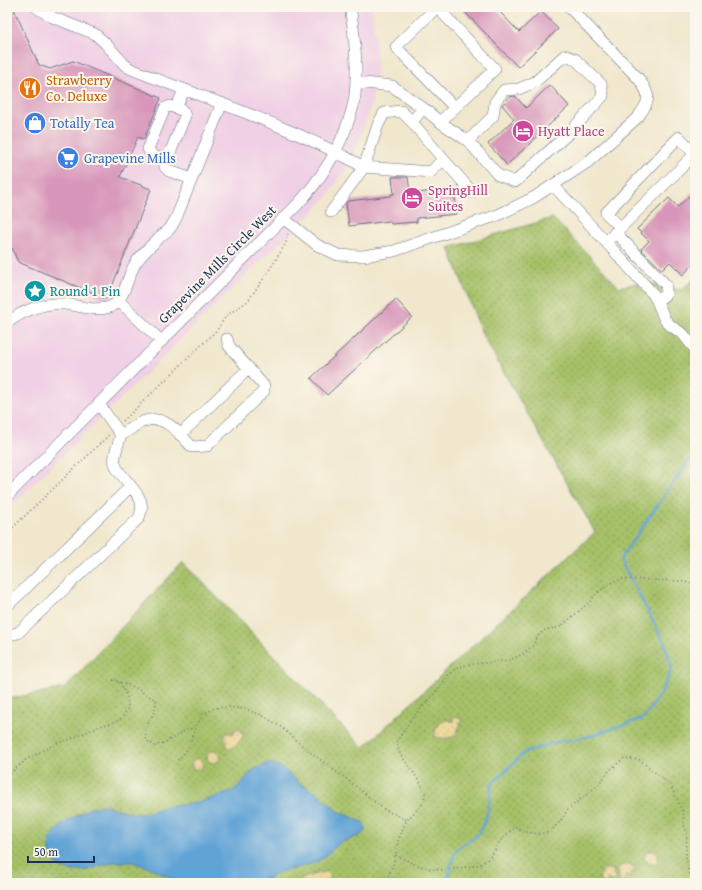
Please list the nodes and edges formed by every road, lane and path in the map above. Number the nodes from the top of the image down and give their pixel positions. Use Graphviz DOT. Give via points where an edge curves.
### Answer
graph roads {
  1 [pos="36,7"];
  2 [pos="350,7"];
  3 [pos="569,7"];
  4 [pos="356,82"];
  5 [pos="184,90"];
  6 [pos="222,103"];
  7 [pos="176,108"];
  8 [pos="423,108"];
  9 [pos="455,108"];
  10 [pos="412,122"];
  11 [pos="440,122"];
  12 [pos="468,141"];
  13 [pos="336,152"];
  14 [pos="695,154"];
  15 [pos="443,159"];
  16 [pos="164,160"];
  17 [pos="364,167"];
  18 [pos="192,179"];
  19 [pos="553,185"];
  20 [pos="472,192"];
  21 [pos="331,212"];
  22 [pos="283,218"];
  23 [pos="293,226"];
  24 [pos="618,230"];
  25 [pos="606,242"];
  26 [pos="119,300"];
  27 [pos="657,301"];
  28 [pos="7,323"];
  29 [pos="227,339"];
  30 [pos="161,341"];
  31 [pos="695,349"];
  32 [pos="249,368"];
  33 [pos="99,404"];
  34 [pos="118,432"];
  35 [pos="180,435"];
  36 [pos="131,486"];
  37 [pos="7,496"];
  38 [pos="7,533"];
  39 [pos="695,584"];
  40 [pos="7,606"];
  41 [pos="7,635"];
  42 [pos="113,680"];
  43 [pos="120,682"];
  44 [pos="196,729"];
  45 [pos="178,760"];
  46 [pos="7,776"];
  47 [pos="407,820"];
  48 [pos="396,855"];
  49 [pos="695,882"];
  50 [pos="385,883"];
  1 -- 5 [label="street" via="52,17 95,34 131,69"];
  2 -- 4 [label="street, Grapevine Mills Circle West"];
  3 -- 19 [label="street" via="638,78 647,89 648,99 638,117 620,134 588,162"];
  4 -- 8 [label="street" via="392,86"];
  4 -- 13 [label="street, Grapevine Mills Circle West" via="351,114"];
  5 -- 6 [label="street"];
  5 -- 7 [label="street"];
  6 -- 13 [label="street"];
  6 -- 18 [label="street"];
  7 -- 16 [label="street" via="185,116 168,158"];
  7 -- 16 [label="street" via="165,108 148,149 152,155"];
  8 -- 10 [label="street"];
  8 -- 11 [label="street"];
  9 -- 9 [label="street" via="495,69 437,7 396,47"];
  9 -- 11 [label="street"];
  10 -- 15 [label="street"];
  10 -- 17 [label="street" via="401,111 384,113"];
  11 -- 12 [label="street"];
  12 -- 12 [label="street" via="493,116 495,102 504,90 519,89 536,82 565,55 575,59 600,84 603,96 570,132 515,182 498,175"];
  13 -- 17 [label="street"];
  13 -- 22 [label="street, Grapevine Mills Circle West" via="312,189"];
  14 -- 24 [label="street"];
  14 -- 24 [label="street" via="679,137 606,213"];
  15 -- 17 [label="street" via="431,172"];
  15 -- 20 [label="street"];
  16 -- 18 [label="street" via="169,171"];
  17 -- 21 [label="street"];
  18 -- 26 [label="street" via="171,228 134,264"];
  19 -- 23 [label="street" via="498,215 394,251 363,256 338,255 317,245"];
  19 -- 25 [label="street"];
  22 -- 23 [label="street"];
  22 -- 30 [label="street, Grapevine Mills Circle West"];
  23 -- 34 [label="path" via="286,243 248,301 226,316 217,330"];
  24 -- 25 [label="street"];
  24 -- 27 [label="street" via="666,285 666,294"];
  25 -- 27 [label="street"];
  26 -- 28 [label="street" via="105,309 64,304 46,305 30,310"];
  26 -- 30 [label="street"];
  27 -- 31 [label="street" via="665,320 683,334"];
  29 -- 32 [label="street" via="229,346"];
  30 -- 33 [label="street, Grapevine Mills Circle West"];
  32 -- 35 [label="street"];
  32 -- 35 [label="street" via="264,386 264,391 207,446 192,447"];
  33 -- 34 [label="street"];
  33 -- 37 [label="street, Grapevine Mills Circle West"];
  34 -- 35 [label="street" via="146,420 156,419"];
  34 -- 36 [label="street" via="114,465"];
  34 -- 38 [label="path"];
  36 -- 40 [label="street"];
  36 -- 41 [label="street" via="141,500 142,510 139,518 18,633"];
  39 -- 47 [label="path" via="678,581 614,581 597,593 570,619 551,630 544,630 523,654 510,660 456,668 412,718 397,741 398,752 425,793 424,802"];
  42 -- 43 [label="path"];
  43 -- 44 [label="path" via="156,700 157,708 145,731 146,740 155,746 188,729"];
  43 -- 46 [label="path" via="127,696 128,708 122,718 57,743 27,759"];
  44 -- 45 [label="path" via="188,748"];
  44 -- 47 [label="path" via="203,714 216,708 246,709 261,715 280,726 311,754 358,787 385,810"];
  47 -- 48 [label="path" via="398,840"];
  48 -- 49 [label="path" via="431,869 479,865 488,859 500,841 515,827 539,834 550,832 568,809 595,788 624,758 640,760 670,785 683,812 687,835 686,857 689,873"];
  48 -- 50 [label="path"];
}
